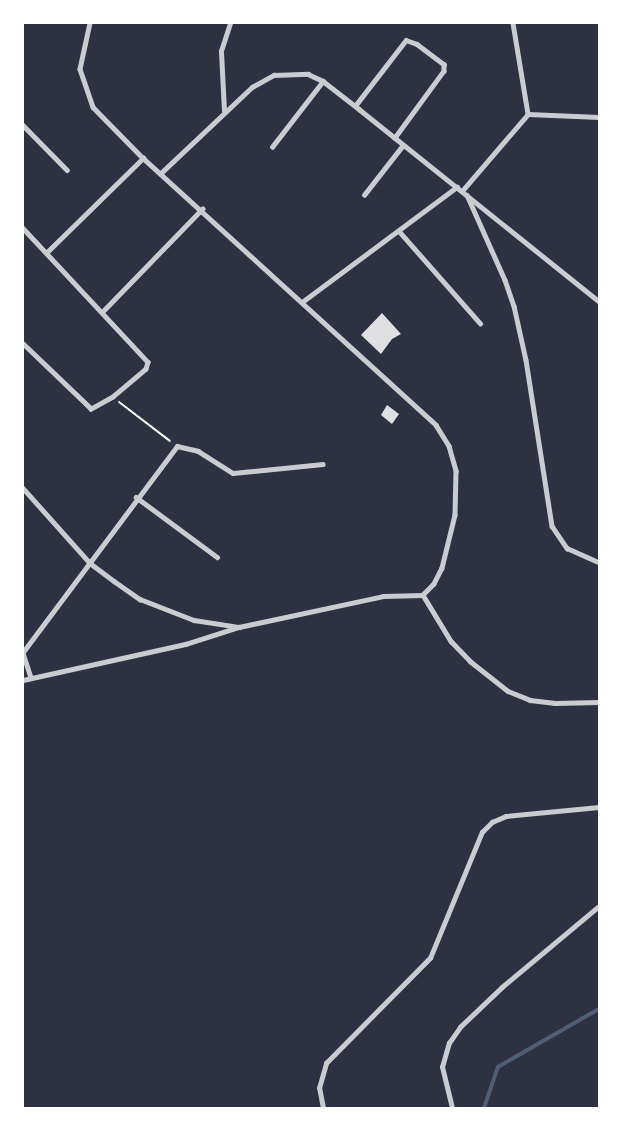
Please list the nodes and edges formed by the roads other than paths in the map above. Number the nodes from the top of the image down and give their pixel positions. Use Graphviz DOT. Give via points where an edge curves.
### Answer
graph roads {
  1 [pos="90,23"];
  2 [pos="230,23"];
  3 [pos="513,23"];
  4 [pos="323,81"];
  5 [pos="355,106"];
  6 [pos="224,112"];
  7 [pos="528,114"];
  8 [pos="599,117"];
  9 [pos="23,125"];
  10 [pos="395,138"];
  11 [pos="403,145"];
  12 [pos="272,147"];
  13 [pos="143,158"];
  14 [pos="67,170"];
  15 [pos="161,173"];
  16 [pos="462,191"];
  17 [pos="364,195"];
  18 [pos="202,209"];
  19 [pos="23,228"];
  20 [pos="398,231"];
  21 [pos="46,253"];
  22 [pos="599,301"];
  23 [pos="302,302"];
  24 [pos="102,312"];
  25 [pos="480,323"];
  26 [pos="23,344"];
  27 [pos="323,464"];
  28 [pos="23,488"];
  29 [pos="136,497"];
  30 [pos="217,557"];
  31 [pos="90,562"];
  32 [pos="599,562"];
  33 [pos="423,595"];
  34 [pos="239,627"];
  35 [pos="23,653"];
  36 [pos="31,677"];
  37 [pos="23,680"];
  38 [pos="599,702"];
  39 [pos="599,807"];
  40 [pos="599,906"];
  41 [pos="323,1108"];
  42 [pos="452,1108"];
  1 -- 13 [label="street" via="80,69 83,86 93,107"];
  2 -- 6 [label="street" via="222,51"];
  3 -- 7 [label="street"];
  4 -- 5 [label="street"];
  4 -- 6 [label="street" via="308,75 274,75"];
  4 -- 12 [label="street"];
  5 -- 10 [label="street"];
  5 -- 10 [label="street" via="406,40 444,64 444,71"];
  6 -- 15 [label="street"];
  7 -- 8 [label="street"];
  7 -- 16 [label="street"];
  9 -- 14 [label="street"];
  10 -- 11 [label="street"];
  11 -- 16 [label="street"];
  11 -- 17 [label="street"];
  13 -- 15 [label="street"];
  13 -- 21 [label="street"];
  15 -- 18 [label="street"];
  16 -- 20 [label="street"];
  16 -- 22 [label="street"];
  16 -- 32 [label="street" via="514,306 552,526 567,548"];
  18 -- 23 [label="street"];
  18 -- 24 [label="street"];
  19 -- 21 [label="street"];
  20 -- 23 [label="street"];
  20 -- 25 [label="street"];
  21 -- 24 [label="street"];
  23 -- 33 [label="street" via="436,425 449,446 456,471 456,507 442,568"];
  24 -- 26 [label="street" via="147,358 146,369 97,408 85,405"];
  27 -- 29 [label="street" via="240,474 227,471 198,451 177,446"];
  28 -- 31 [label="street"];
  29 -- 30 [label="street"];
  29 -- 31 [label="street"];
  31 -- 34 [label="street" via="140,599 166,611"];
  31 -- 35 [label="street"];
  33 -- 34 [label="street" via="383,596"];
  33 -- 38 [label="street" via="460,651 508,691 530,700"];
  34 -- 36 [label="street" via="186,644"];
  35 -- 36 [label="street"];
  36 -- 37 [label="street"];
  39 -- 41 [label="street" via="506,816 482,832 430,958 326,1063 319,1088"];
  40 -- 42 [label="street" via="460,1027 442,1067"];
}
